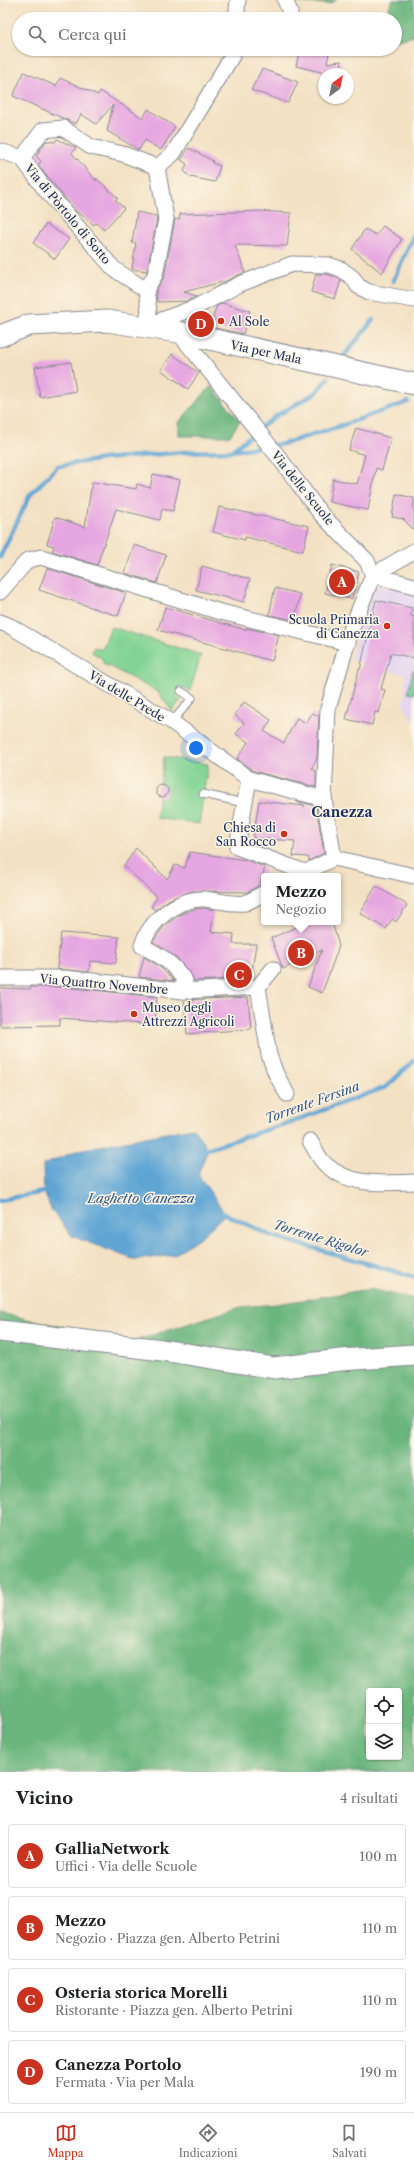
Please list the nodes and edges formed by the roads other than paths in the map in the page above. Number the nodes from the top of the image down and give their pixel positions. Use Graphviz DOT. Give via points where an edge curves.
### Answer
graph roads {
  1 [pos="238,0"];
  2 [pos="237,12"];
  3 [pos="232,56"];
  4 [pos="0,151"];
  5 [pos="22,158"];
  6 [pos="157,166"];
  7 [pos="146,290"];
  8 [pos="414,300"];
  9 [pos="146,326"];
  10 [pos="178,332"];
  11 [pos="0,336"];
  12 [pos="414,384"];
  13 [pos="414,551"];
  14 [pos="373,575"];
  15 [pos="414,586"];
  16 [pos="0,592"];
  17 [pos="0,622"];
  18 [pos="348,643"];
  19 [pos="180,691"];
  20 [pos="172,722"];
  21 [pos="249,779"];
  22 [pos="203,794"];
  23 [pos="324,799"];
  24 [pos="244,803"];
  25 [pos="334,858"];
  26 [pos="299,873"];
  27 [pos="303,873"];
  28 [pos="414,876"];
  29 [pos="261,894"];
  30 [pos="273,969"];
  31 [pos="0,978"];
  32 [pos="258,988"];
  33 [pos="183,991"];
  34 [pos="287,1094"];
  35 [pos="310,1141"];
  36 [pos="414,1182"];
  37 [pos="0,1331"];
  38 [pos="414,1355"];
  1 -- 2 [label="street"];
  3 -- 6 [label="street" via="173,154"];
  4 -- 5 [label="street"];
  5 -- 6 [label="street, Via di Pòrtolo di Sotto" via="43,130 63,128 91,147 124,154"];
  5 -- 7 [label="street, Via di Pòrtolo di Sotto" via="44,188 114,268"];
  6 -- 7 [label="street" via="166,219 155,275"];
  7 -- 9 [label="street" via="149,311"];
  8 -- 9 [label="street" via="369,292 358,286 353,278 341,269 329,265 292,264 240,284 196,308"];
  9 -- 10 [label="main road, Via per Mala"];
  9 -- 11 [label="main road, Via per Mala" via="107,321 29,325"];
  10 -- 12 [label="main road, Via per Mala"];
  10 -- 14 [label="street, Via delle Scuole" via="321,514 367,561"];
  13 -- 14 [label="street"];
  14 -- 15 [label="street"];
  14 -- 18 [label="street"];
  16 -- 18 [label="street" via="28,560 41,557 217,611"];
  17 -- 20 [label="street, Via delle Prede"];
  18 -- 23 [label="street" via="328,709"];
  19 -- 20 [label="lane" via="192,698"];
  20 -- 21 [label="street, Via delle Prede"];
  21 -- 23 [label="street"];
  21 -- 24 [label="street"];
  22 -- 24 [label="lane"];
  23 -- 25 [label="street"];
  24 -- 26 [label="street" via="237,847"];
  25 -- 27 [label="street"];
  25 -- 28 [label="street"];
  29 -- 33 [label="street" via="244,903 202,899 178,904 146,933 142,946 164,957 173,965 184,981"];
  30 -- 32 [label="street"];
  31 -- 33 [label="street, Via Quattro Novembre" via="65,978"];
  32 -- 33 [label="street, Via Quattro Novembre"];
  32 -- 34 [label="street" via="269,1055"];
  35 -- 36 [label="street" via="325,1164 348,1179 377,1184"];
  37 -- 38 [label="main road" via="162,1350 274,1368"];
}
